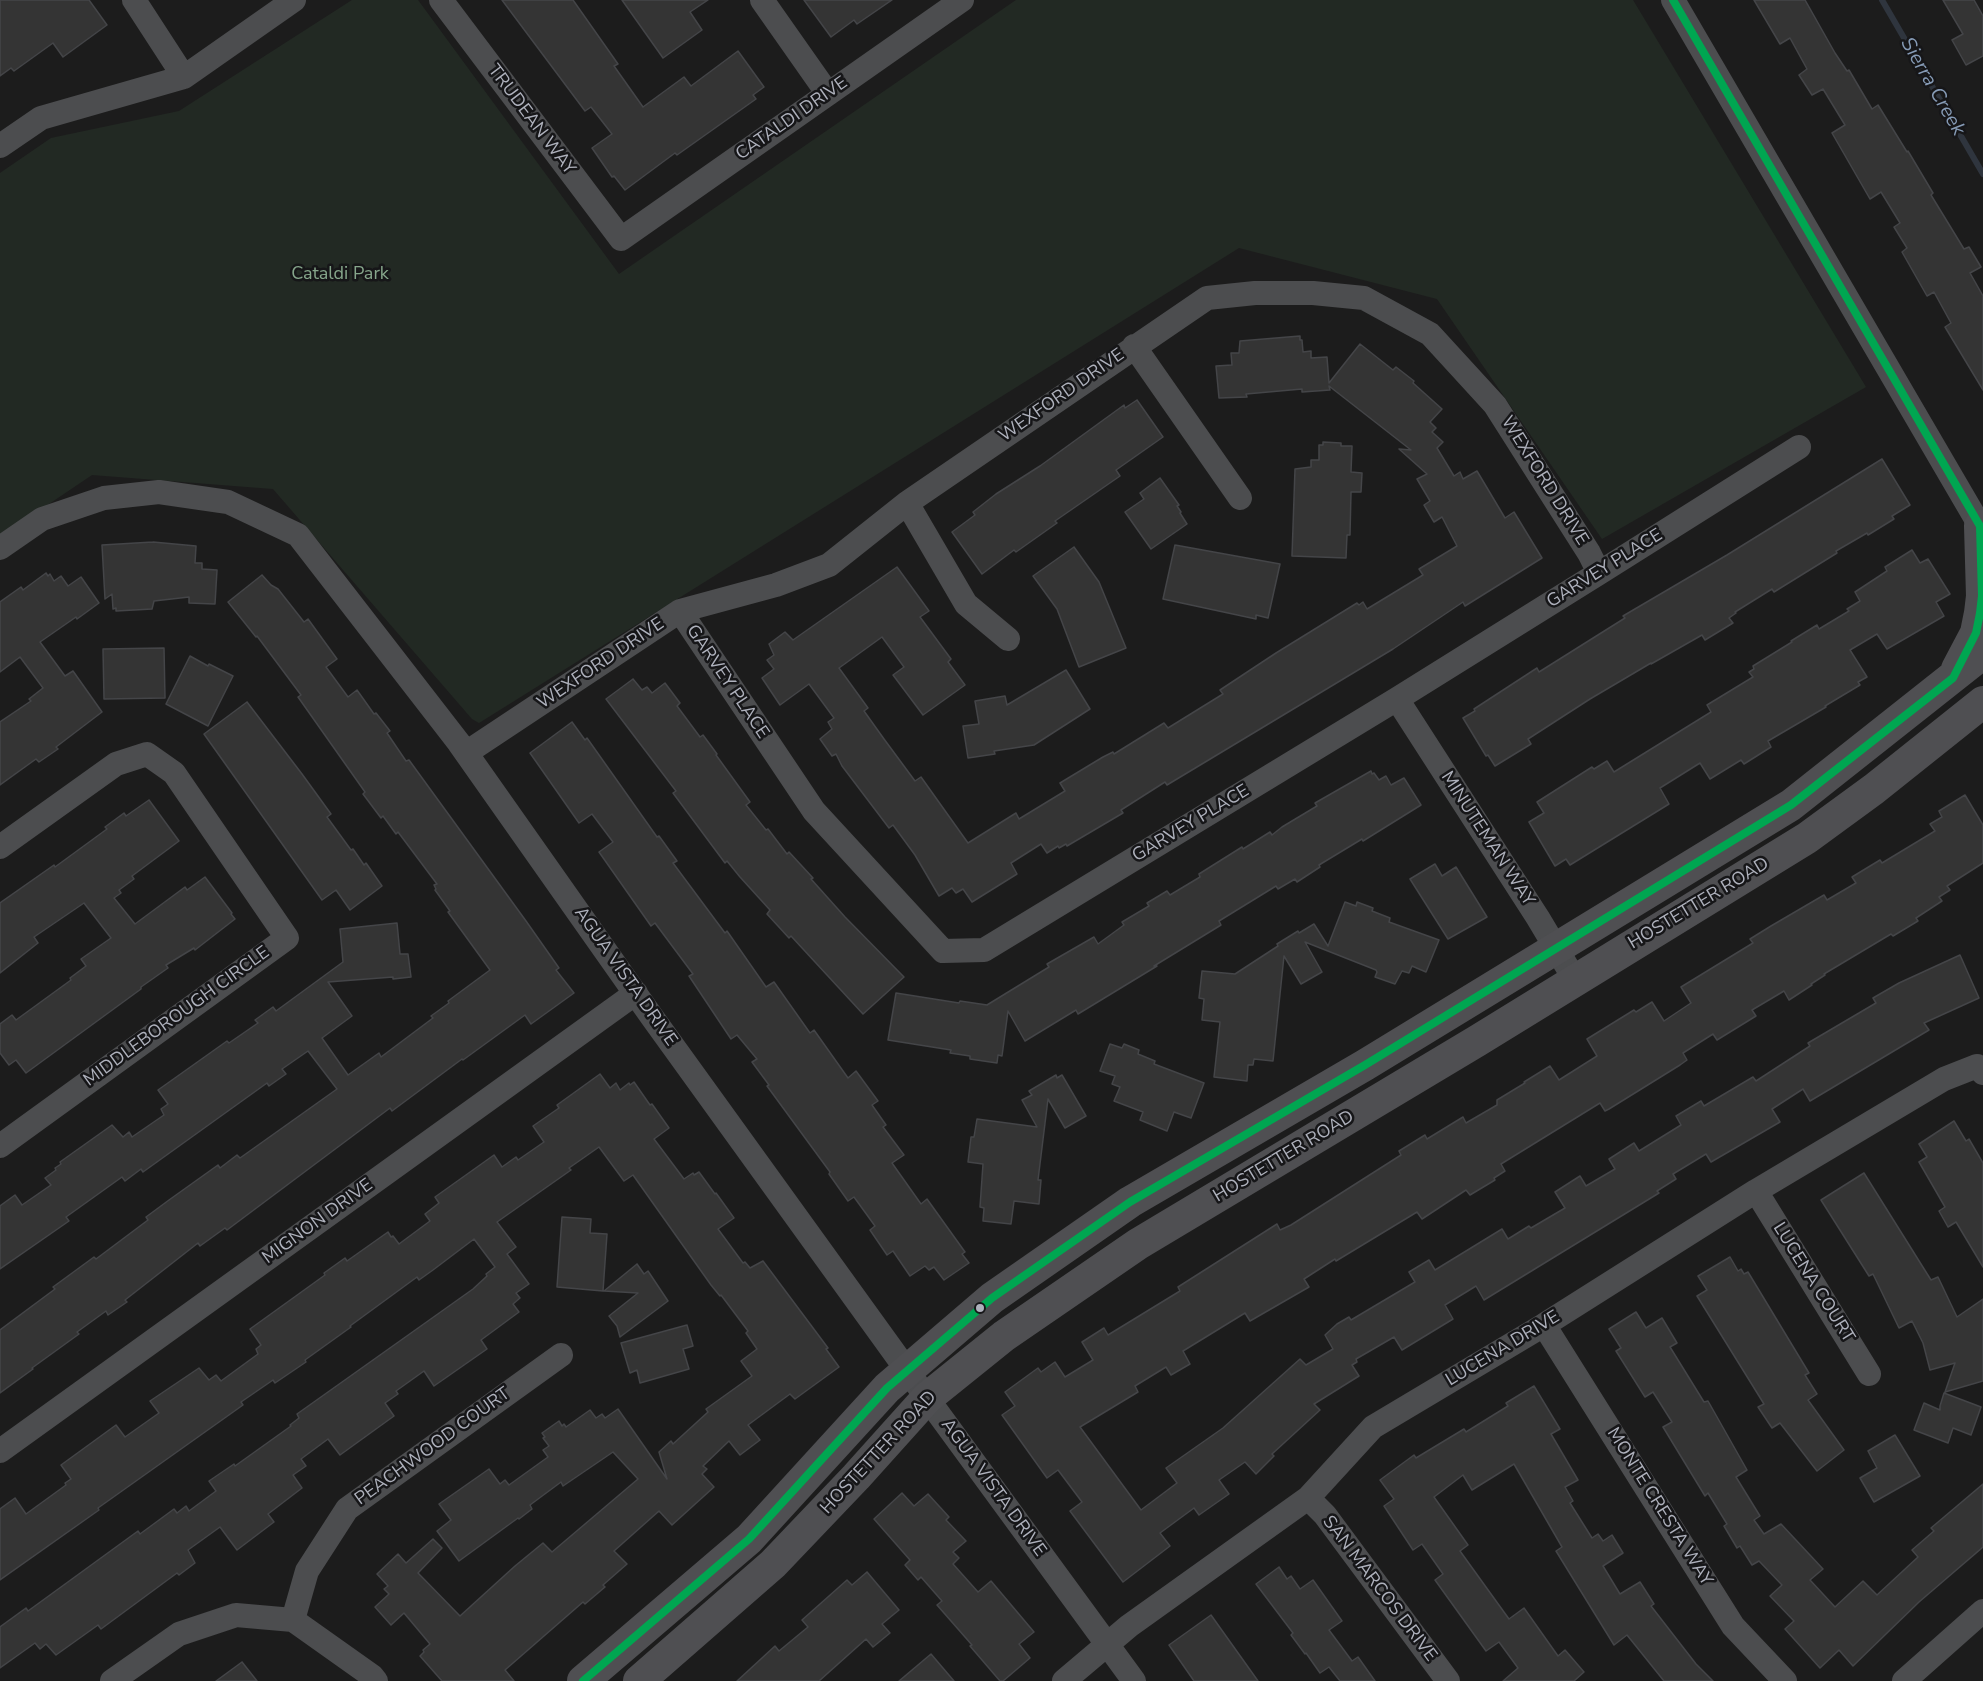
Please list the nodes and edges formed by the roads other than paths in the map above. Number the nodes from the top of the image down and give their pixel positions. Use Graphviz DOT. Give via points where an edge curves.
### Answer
graph roads {
  1 [pos="134,0"];
  2 [pos="294,0"];
  3 [pos="441,0"];
  4 [pos="762,0"];
  5 [pos="962,0"];
  6 [pos="1673,0"];
  7 [pos="184,77"];
  8 [pos="828,94"];
  9 [pos="0,146"];
  10 [pos="621,239"];
  11 [pos="1134,346"];
  12 [pos="1799,447"];
  13 [pos="1240,498"];
  14 [pos="907,503"];
  15 [pos="1982,528"];
  16 [pos="0,548"];
  17 [pos="1599,573"];
  18 [pos="680,611"];
  19 [pos="1008,639"];
  20 [pos="1983,653"];
  21 [pos="1953,678"];
  22 [pos="1397,699"];
  23 [pos="1980,707"];
  24 [pos="466,753"];
  25 [pos="0,847"];
  26 [pos="1556,948"];
  27 [pos="1575,980"];
  28 [pos="636,993"];
  29 [pos="1980,1070"];
  30 [pos="0,1146"];
  31 [pos="1756,1191"];
  32 [pos="1544,1325"];
  33 [pos="561,1355"];
  34 [pos="906,1369"];
  35 [pos="1869,1374"];
  36 [pos="927,1398"];
  37 [pos="0,1451"];
  38 [pos="1308,1498"];
  39 [pos="1983,1611"];
  40 [pos="293,1620"];
  41 [pos="1108,1644"];
  42 [pos="112,1681"];
  43 [pos="376,1681"];
  44 [pos="583,1681"];
  45 [pos="639,1681"];
  46 [pos="1064,1681"];
  47 [pos="1134,1681"];
  48 [pos="1448,1681"];
  49 [pos="1785,1681"];
  50 [pos="1904,1681"];
  1 -- 7 [label="street"];
  2 -- 7 [label="street"];
  3 -- 10 [label="street, TRUDEAN WAY"];
  4 -- 8 [label="street"];
  5 -- 8 [label="street, CATALDI DRIVE"];
  6 -- 15 [label="street"];
  7 -- 9 [label="street" via="41,118"];
  8 -- 10 [label="street, CATALDI DRIVE"];
  11 -- 13 [label="street"];
  11 -- 14 [label="street, WEXFORD DRIVE"];
  11 -- 17 [label="street, WEXFORD DRIVE" via="1207,298 1255,293 1364,298 1430,334 1495,405"];
  12 -- 17 [label="street, GARVEY PLACE"];
  14 -- 18 [label="street, WEXFORD DRIVE" via="830,565 776,585"];
  14 -- 19 [label="street" via="966,604"];
  15 -- 21 [label="main road" via="1980,613 1976,633"];
  16 -- 24 [label="street, AGUA VISTA DRIVE" via="42,519 104,498 159,492 228,502 298,535"];
  17 -- 22 [label="street, GARVEY PLACE"];
  18 -- 22 [label="street, GARVEY PLACE" via="814,811 943,951 984,950"];
  18 -- 24 [label="street, WEXFORD DRIVE"];
  20 -- 21 [label="main road, HOSTETTER ROAD"];
  21 -- 26 [label="main road, HOSTETTER ROAD" via="1791,805"];
  22 -- 26 [label="street, MINUTEMAN WAY"];
  23 -- 27 [label="main road, HOSTETTER ROAD" via="1808,838"];
  24 -- 28 [label="street, AGUA VISTA DRIVE"];
  25 -- 30 [label="street, MIDDLEBOROUGH CIRCLE" via="116,764 147,754 174,773 287,938"];
  26 -- 27 [label="street, MINUTEMAN WAY"];
  26 -- 34 [label="main road, HOSTETTER ROAD" via="1130,1202 992,1298"];
  27 -- 36 [label="main road, HOSTETTER ROAD" via="1138,1244 1004,1335"];
  28 -- 34 [label="street, AGUA VISTA DRIVE"];
  28 -- 37 [label="street, MIGNON DRIVE"];
  29 -- 31 [label="street, LUCENA DRIVE" via="1944,1079"];
  31 -- 32 [label="street, LUCENA DRIVE"];
  31 -- 35 [label="street, LUCENA COURT"];
  32 -- 38 [label="street, LUCENA DRIVE" via="1373,1427"];
  32 -- 49 [label="street, MONTE CRESTA WAY" via="1733,1626"];
  33 -- 40 [label="street, PEACHWOOD COURT" via="347,1509 307,1572"];
  34 -- 36 [label="street, AGUA VISTA DRIVE"];
  34 -- 44 [label="main road, HOSTETTER ROAD" via="749,1539"];
  36 -- 41 [label="street, AGUA VISTA DRIVE"];
  36 -- 45 [label="main road, HOSTETTER ROAD" via="773,1564"];
  38 -- 41 [label="street, LUCENA DRIVE"];
  38 -- 48 [label="street, SAN MARCOS DRIVE" via="1325,1515"];
  39 -- 50 [label="street"];
  40 -- 42 [label="street" via="236,1615 179,1634"];
  40 -- 43 [label="street"];
  41 -- 46 [label="street, LUCENA DRIVE"];
  41 -- 47 [label="street, AGUA VISTA DRIVE"];
}
